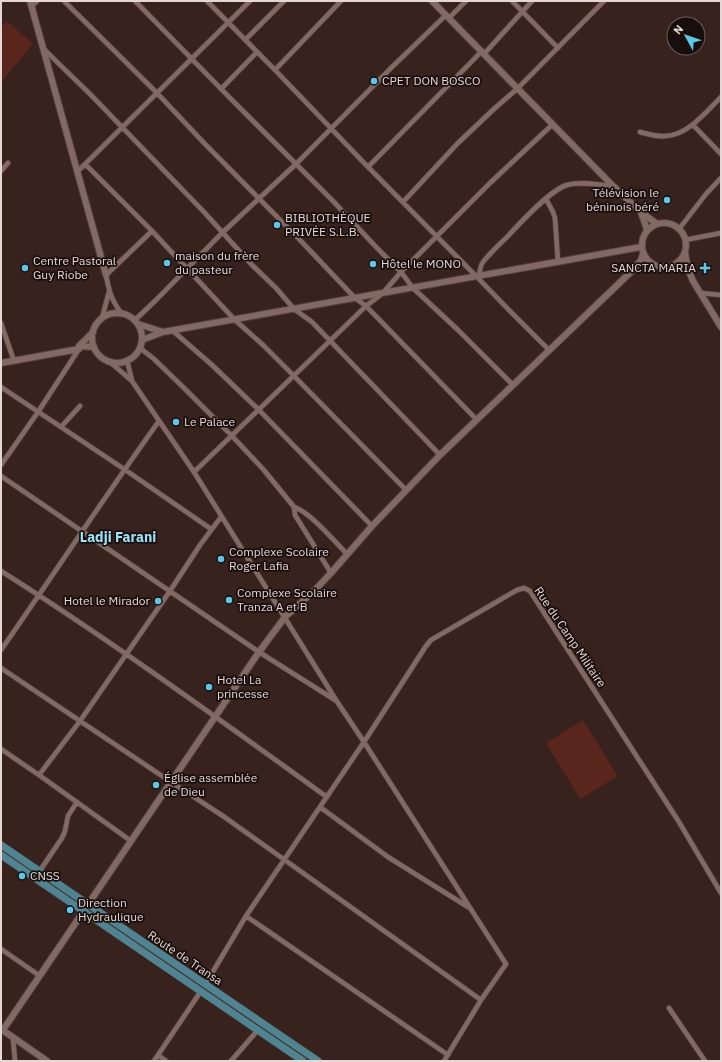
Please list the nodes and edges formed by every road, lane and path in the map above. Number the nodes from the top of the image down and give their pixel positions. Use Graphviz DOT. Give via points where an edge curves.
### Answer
graph roads {
  1 [pos="37,1"];
  2 [pos="64,1"];
  3 [pos="135,1"];
  4 [pos="207,1"];
  5 [pos="250,1"];
  6 [pos="284,1"];
  7 [pos="341,1"];
  8 [pos="432,1"];
  9 [pos="466,1"];
  10 [pos="512,1"];
  11 [pos="532,1"];
  12 [pos="604,1"];
  13 [pos="31,4"];
  14 [pos="522,12"];
  15 [pos="448,17"];
  16 [pos="228,23"];
  17 [pos="245,40"];
  18 [pos="43,48"];
  19 [pos="558,48"];
  20 [pos="256,52"];
  21 [pos="483,53"];
  22 [pos="192,59"];
  23 [pos="275,70"];
  24 [pos="518,88"];
  25 [pos="221,89"];
  26 [pos="156,93"];
  27 [pos="721,97"];
  28 [pos="553,124"];
  29 [pos="693,125"];
  30 [pos="122,128"];
  31 [pos="331,128"];
  32 [pos="640,132"];
  33 [pos="721,154"];
  34 [pos="8,163"];
  35 [pos="85,164"];
  36 [pos="296,164"];
  37 [pos="368,167"];
  38 [pos="1,171"];
  39 [pos="77,172"];
  40 [pos="721,178"];
  41 [pos="613,186"];
  42 [pos="259,199"];
  43 [pos="546,199"];
  44 [pos="403,202"];
  45 [pos="641,212"];
  46 [pos="657,224"];
  47 [pos="679,229"];
  48 [pos="648,230"];
  49 [pos="152,231"];
  50 [pos="222,233"];
  51 [pos="721,233"];
  52 [pos="437,237"];
  53 [pos="685,240"];
  54 [pos="642,250"];
  55 [pos="685,253"];
  56 [pos="558,262"];
  57 [pos="651,264"];
  58 [pos="675,264"];
  59 [pos="187,268"];
  60 [pos="634,269"];
  61 [pos="688,269"];
  62 [pos="402,272"];
  63 [pos="106,275"];
  64 [pos="478,276"];
  65 [pos="413,288"];
  66 [pos="109,292"];
  67 [pos="700,292"];
  68 [pos="383,293"];
  69 [pos="721,295"];
  70 [pos="355,298"];
  71 [pos="366,306"];
  72 [pos="294,309"];
  73 [pos="120,313"];
  74 [pos="102,318"];
  75 [pos="235,320"];
  76 [pos="136,322"];
  77 [pos="1,323"];
  78 [pos="721,327"];
  79 [pos="173,331"];
  80 [pos="93,332"];
  81 [pos="163,332"];
  82 [pos="142,340"];
  83 [pos="330,341"];
  84 [pos="79,347"];
  85 [pos="94,347"];
  86 [pos="140,348"];
  87 [pos="549,350"];
  88 [pos="127,360"];
  89 [pos="14,361"];
  90 [pos="110,362"];
  91 [pos="1,363"];
  92 [pos="294,376"];
  93 [pos="132,381"];
  94 [pos="513,385"];
  95 [pos="1,387"];
  96 [pos="80,406"];
  97 [pos="259,410"];
  98 [pos="38,412"];
  99 [pos="477,420"];
  100 [pos="159,421"];
  101 [pos="61,427"];
  102 [pos="232,436"];
  103 [pos="440,455"];
  104 [pos="1,465"];
  105 [pos="124,469"];
  106 [pos="194,472"];
  107 [pos="1,476"];
  108 [pos="406,490"];
  109 [pos="294,507"];
  110 [pos="221,517"];
  111 [pos="372,526"];
  112 [pos="211,529"];
  113 [pos="83,531"];
  114 [pos="347,554"];
  115 [pos="1,571"];
  116 [pos="331,573"];
  117 [pos="170,591"];
  118 [pos="39,596"];
  119 [pos="285,617"];
  120 [pos="1,650"];
  121 [pos="259,652"];
  122 [pos="125,654"];
  123 [pos="1,668"];
  124 [pos="336,700"];
  125 [pos="215,716"];
  126 [pos="80,721"];
  127 [pos="364,742"];
  128 [pos="1,749"];
  129 [pos="39,775"];
  130 [pos="171,782"];
  131 [pos="327,797"];
  132 [pos="77,802"];
  133 [pos="320,807"];
  134 [pos="131,841"];
  135 [pos="1,845"];
  136 [pos="1,855"];
  137 [pos="285,860"];
  138 [pos="39,872"];
  139 [pos="721,892"];
  140 [pos="469,907"];
  141 [pos="86,908"];
  142 [pos="246,916"];
  143 [pos="1,949"];
  144 [pos="40,976"];
  145 [pos="186,976"];
  146 [pos="205,984"];
  147 [pos="201,991"];
  148 [pos="481,1000"];
  149 [pos="669,1008"];
  150 [pos="2,1030"];
  151 [pos="258,1030"];
  152 [pos="13,1038"];
  153 [pos="158,1055"];
  154 [pos="448,1056"];
  155 [pos="15,1061"];
  156 [pos="48,1061"];
  157 [pos="154,1061"];
  158 [pos="166,1061"];
  159 [pos="231,1061"];
  160 [pos="303,1061"];
  161 [pos="318,1061"];
  162 [pos="444,1061"];
  163 [pos="705,1061"];
  1 -- 13 [label="street"];
  2 -- 26 [label="street"];
  3 -- 22 [label="street"];
  4 -- 16 [label="street"];
  5 -- 16 [label="street"];
  6 -- 17 [label="street"];
  7 -- 23 [label="street"];
  8 -- 15 [label="street"];
  9 -- 15 [label="street"];
  10 -- 14 [label="street"];
  11 -- 14 [label="street"];
  12 -- 19 [label="street"];
  13 -- 18 [label="street"];
  14 -- 19 [label="street"];
  14 -- 21 [label="street"];
  15 -- 21 [label="street"];
  15 -- 31 [label="street"];
  16 -- 17 [label="street"];
  16 -- 22 [label="street"];
  17 -- 20 [label="street"];
  18 -- 30 [label="street"];
  18 -- 39 [label="street"];
  19 -- 24 [label="street"];
  20 -- 23 [label="street"];
  20 -- 25 [label="street"];
  21 -- 24 [label="street"];
  21 -- 37 [label="street"];
  22 -- 25 [label="street"];
  22 -- 26 [label="street"];
  23 -- 31 [label="street"];
  24 -- 28 [label="street"];
  24 -- 44 [label="street" via="458,143"];
  25 -- 36 [label="street"];
  26 -- 30 [label="street"];
  26 -- 42 [label="street"];
  27 -- 29 [label="street"];
  28 -- 41 [label="street"];
  28 -- 52 [label="street"];
  29 -- 32 [label="street" via="667,136"];
  29 -- 33 [label="street"];
  30 -- 35 [label="street"];
  30 -- 50 [label="street"];
  31 -- 36 [label="street"];
  31 -- 37 [label="street"];
  34 -- 38 [label="street"];
  35 -- 39 [label="street"];
  35 -- 49 [label="street"];
  36 -- 42 [label="street"];
  36 -- 62 [label="street"];
  37 -- 44 [label="street"];
  39 -- 63 [label="street"];
  40 -- 47 [label="street"];
  41 -- 43 [label="street" via="567,185"];
  41 -- 45 [label="street"];
  42 -- 50 [label="street"];
  42 -- 70 [label="street"];
  43 -- 56 [label="street" via="555,218"];
  43 -- 64 [label="street" via="484,261"];
  44 -- 52 [label="street"];
  45 -- 46 [label="street"];
  45 -- 48 [label="street"];
  46 -- 47 [label="street" via="669,223"];
  46 -- 48 [label="street"];
  47 -- 53 [label="street"];
  48 -- 54 [label="street" via="642,241"];
  49 -- 59 [label="street"];
  49 -- 63 [label="street"];
  50 -- 59 [label="street"];
  50 -- 72 [label="street"];
  51 -- 53 [label="street"];
  52 -- 62 [label="street"];
  52 -- 64 [label="street"];
  53 -- 55 [label="street"];
  54 -- 56 [label="street"];
  54 -- 57 [label="street" via="646,260"];
  54 -- 60 [label="street" via="641,260"];
  55 -- 58 [label="street"];
  55 -- 61 [label="street"];
  56 -- 64 [label="street"];
  57 -- 58 [label="street" via="663,268"];
  57 -- 60 [label="street"];
  58 -- 61 [label="street"];
  59 -- 75 [label="street"];
  59 -- 76 [label="street"];
  60 -- 87 [label="street"];
  61 -- 67 [label="street"];
  62 -- 65 [label="street"];
  62 -- 68 [label="street"];
  63 -- 66 [label="street"];
  64 -- 65 [label="street"];
  64 -- 87 [label="street"];
  65 -- 68 [label="street"];
  65 -- 94 [label="street"];
  66 -- 73 [label="street"];
  66 -- 74 [label="street"];
  67 -- 69 [label="street"];
  67 -- 78 [label="street"];
  68 -- 70 [label="street"];
  68 -- 71 [label="street"];
  70 -- 71 [label="street"];
  70 -- 72 [label="street"];
  71 -- 83 [label="street"];
  71 -- 99 [label="street"];
  72 -- 75 [label="street"];
  72 -- 83 [label="street" via="312,322"];
  73 -- 74 [label="street"];
  73 -- 76 [label="street"];
  74 -- 80 [label="street"];
  75 -- 79 [label="street"];
  75 -- 92 [label="street"];
  76 -- 81 [label="street"];
  76 -- 82 [label="street"];
  77 -- 89 [label="street"];
  79 -- 81 [label="street"];
  79 -- 97 [label="street"];
  80 -- 84 [label="street"];
  80 -- 85 [label="street"];
  81 -- 82 [label="street"];
  82 -- 86 [label="street"];
  83 -- 92 [label="street"];
  83 -- 103 [label="street"];
  84 -- 85 [label="street"];
  84 -- 89 [label="street"];
  84 -- 98 [label="street"];
  85 -- 90 [label="street"];
  86 -- 88 [label="street"];
  86 -- 102 [label="street"];
  87 -- 94 [label="street"];
  88 -- 90 [label="street"];
  88 -- 93 [label="street"];
  89 -- 91 [label="street"];
  90 -- 93 [label="street"];
  92 -- 97 [label="street"];
  92 -- 108 [label="street"];
  93 -- 100 [label="street"];
  94 -- 99 [label="street"];
  95 -- 98 [label="street"];
  96 -- 101 [label="street"];
  97 -- 102 [label="street"];
  97 -- 111 [label="street"];
  98 -- 101 [label="street"];
  98 -- 104 [label="street"];
  99 -- 103 [label="street"];
  100 -- 105 [label="street"];
  100 -- 106 [label="street"];
  101 -- 105 [label="street"];
  102 -- 106 [label="street"];
  102 -- 109 [label="street"];
  103 -- 108 [label="street"];
  105 -- 112 [label="street"];
  105 -- 113 [label="street"];
  106 -- 110 [label="street"];
  107 -- 113 [label="street"];
  108 -- 111 [label="street"];
  109 -- 114 [label="street" via="301,509"];
  109 -- 116 [label="street" via="295,515"];
  110 -- 112 [label="street"];
  110 -- 119 [label="street"];
  111 -- 114 [label="street"];
  112 -- 117 [label="street"];
  113 -- 117 [label="street"];
  113 -- 118 [label="street"];
  114 -- 116 [label="street"];
  115 -- 118 [label="street"];
  116 -- 119 [label="street"];
  117 -- 121 [label="street"];
  117 -- 122 [label="street"];
  118 -- 120 [label="street"];
  118 -- 122 [label="street"];
  119 -- 121 [label="street"];
  119 -- 124 [label="street"];
  121 -- 124 [label="street"];
  121 -- 125 [label="street"];
  122 -- 125 [label="street"];
  122 -- 126 [label="street"];
  123 -- 126 [label="street"];
  124 -- 127 [label="street"];
  125 -- 130 [label="street"];
  125 -- 131 [label="street"];
  126 -- 129 [label="street"];
  126 -- 130 [label="street"];
  127 -- 131 [label="street"];
  127 -- 139 [label="street, Rue du Camp Militaire" via="431,640 524,588 530,591"];
  127 -- 140 [label="street"];
  128 -- 129 [label="street"];
  129 -- 132 [label="street"];
  130 -- 134 [label="street"];
  130 -- 137 [label="street"];
  131 -- 133 [label="street"];
  132 -- 134 [label="street"];
  132 -- 138 [label="street" via="68,816 62,838"];
  133 -- 137 [label="street"];
  133 -- 140 [label="street" via="388,857"];
  134 -- 141 [label="street"];
  135 -- 138 [label="main road, Route de Transa"];
  136 -- 141 [label="main road, Route de Transa"];
  137 -- 142 [label="street"];
  137 -- 148 [label="street"];
  138 -- 141 [label="main road, Route de Transa"];
  140 -- 148 [label="street" via="506,964"];
  141 -- 144 [label="street"];
  141 -- 145 [label="main road, Route de Transa"];
  142 -- 146 [label="street"];
  142 -- 154 [label="street"];
  143 -- 144 [label="street"];
  144 -- 150 [label="street"];
  145 -- 146 [label="main road, Route de Transa"];
  145 -- 147 [label="main road, Route de Transa"];
  146 -- 161 [label="main road, Route de Transa"];
  147 -- 151 [label="main road, Route de Transa"];
  147 -- 153 [label="street"];
  148 -- 154 [label="street"];
  149 -- 163 [label="street"];
  150 -- 152 [label="street"];
  151 -- 159 [label="street"];
  151 -- 160 [label="main road, Route de Transa"];
  152 -- 155 [label="street"];
  152 -- 156 [label="street"];
  153 -- 157 [label="street"];
  153 -- 158 [label="street"];
  154 -- 162 [label="street"];
}
